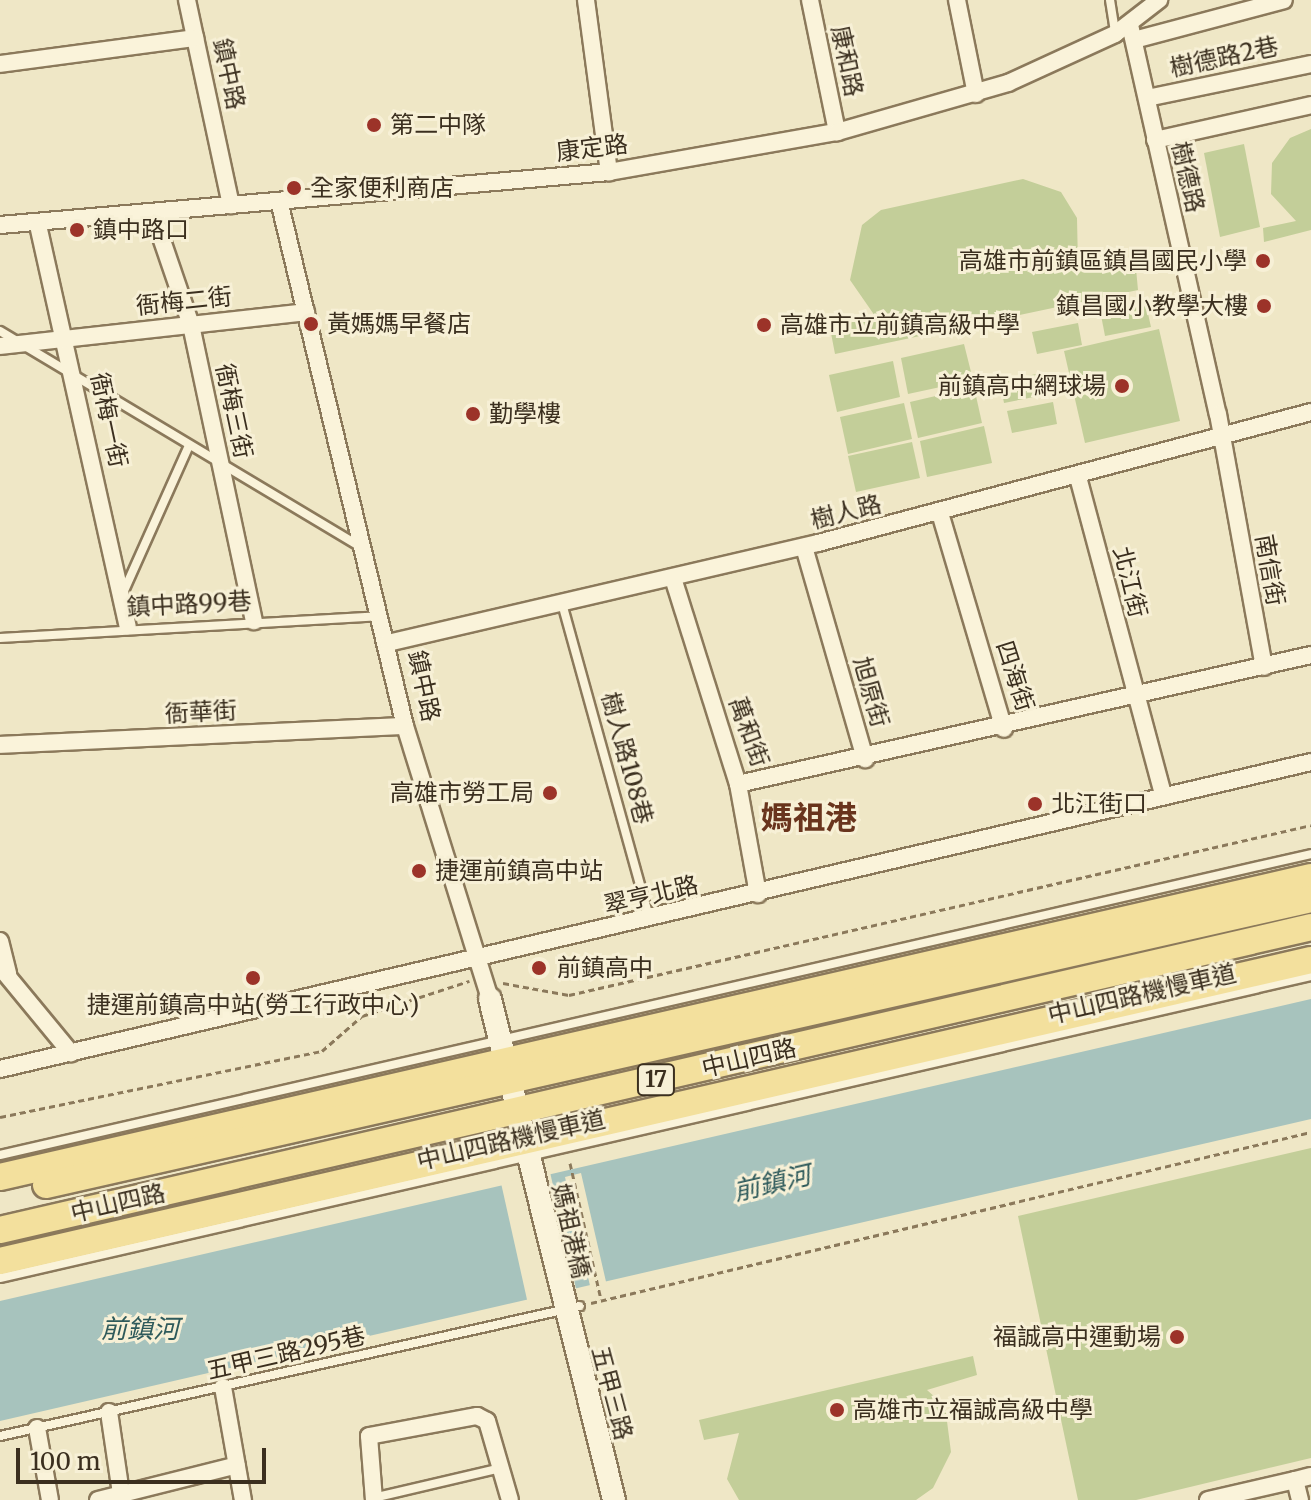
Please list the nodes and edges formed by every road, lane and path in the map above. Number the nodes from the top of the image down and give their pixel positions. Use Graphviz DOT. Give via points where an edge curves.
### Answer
graph roads {
  1 [pos="187,0"];
  2 [pos="586,0"];
  3 [pos="810,0"];
  4 [pos="957,0"];
  5 [pos="1110,0"];
  6 [pos="1159,0"];
  7 [pos="1284,0"];
  8 [pos="1126,33"];
  9 [pos="195,38"];
  10 [pos="0,64"];
  11 [pos="1311,64"];
  12 [pos="976,94"];
  13 [pos="1147,98"];
  14 [pos="1311,105"];
  15 [pos="837,132"];
  16 [pos="1155,140"];
  17 [pos="609,172"];
  18 [pos="231,205"];
  19 [pos="280,205"];
  20 [pos="153,214"];
  21 [pos="0,225"];
  22 [pos="38,225"];
  23 [pos="306,312"];
  24 [pos="191,325"];
  25 [pos="0,331"];
  26 [pos="67,338"];
  27 [pos="19,344"];
  28 [pos="0,346"];
  29 [pos="76,381"];
  30 [pos="1311,412"];
  31 [pos="1221,433"];
  32 [pos="188,448"];
  33 [pos="222,468"];
  34 [pos="1078,477"];
  35 [pos="940,513"];
  36 [pos="804,547"];
  37 [pos="366,550"];
  38 [pos="673,578"];
  39 [pos="122,596"];
  40 [pos="563,607"];
  41 [pos="381,616"];
  42 [pos="254,621"];
  43 [pos="128,626"];
  44 [pos="0,638"];
  45 [pos="388,643"];
  46 [pos="1311,655"];
  47 [pos="1264,667"];
  48 [pos="1135,699"];
  49 [pos="405,726"];
  50 [pos="1004,729"];
  51 [pos="0,745"];
  52 [pos="865,759"];
  53 [pos="1311,762"];
  54 [pos="738,784"];
  55 [pos="1163,794"];
  56 [pos="1311,825"];
  57 [pos="1311,854"];
  58 [pos="1311,877"];
  59 [pos="758,894"];
  60 [pos="1311,899"];
  61 [pos="649,920"];
  62 [pos="1311,927"];
  63 [pos="0,941"];
  64 [pos="477,959"];
  65 [pos="1311,960"];
  66 [pos="4,970"];
  67 [pos="1311,976"];
  68 [pos="486,988"];
  69 [pos="71,1053"];
  70 [pos="505,1062"];
  71 [pos="0,1069"];
  72 [pos="516,1112"];
  73 [pos="0,1117"];
  74 [pos="1311,1132"];
  75 [pos="0,1155"];
  76 [pos="527,1158"];
  77 [pos="570,1163"];
  78 [pos="0,1177"];
  79 [pos="0,1195"];
  80 [pos="0,1230"];
  81 [pos="0,1261"];
  82 [pos="0,1278"];
  83 [pos="601,1300"];
  84 [pos="568,1305"];
  85 [pos="223,1387"];
  86 [pos="109,1412"];
  87 [pos="37,1428"];
  88 [pos="0,1436"];
  89 [pos="237,1465"];
  90 [pos="501,1468"];
  91 [pos="1303,1478"];
  92 [pos="122,1497"];
  93 [pos="373,1499"];
  94 [pos="50,1500"];
  95 [pos="98,1500"];
  96 [pos="243,1500"];
  97 [pos="510,1500"];
  98 [pos="614,1500"];
  99 [pos="1208,1500"];
  100 [pos="1300,1500"];
  1 -- 9 [label="street, 鎮中路"];
  2 -- 17 [label="street"];
  3 -- 15 [label="street, 康和路"];
  4 -- 12 [label="street"];
  5 -- 8 [label="lane"];
  6 -- 8 [label="street, 康定路"];
  7 -- 8 [label="street"];
  8 -- 12 [label="street, 康定路"];
  8 -- 13 [label="street, 樹德路"];
  9 -- 10 [label="street"];
  9 -- 18 [label="street, 鎮中路"];
  11 -- 13 [label="street, 樹德路2巷"];
  12 -- 15 [label="street, 康定路"];
  13 -- 16 [label="street, 樹德路"];
  14 -- 16 [label="street"];
  15 -- 17 [label="street, 康定路"];
  16 -- 31 [label="street, 樹德路"];
  17 -- 19 [label="street, 康定路"];
  18 -- 19 [label="street, 康定路"];
  18 -- 20 [label="street, 康定路"];
  19 -- 23 [label="street, 鎮中路"];
  20 -- 22 [label="street, 康定路"];
  20 -- 24 [label="street, 衙梅三街"];
  21 -- 22 [label="street, 康定路"];
  22 -- 26 [label="street, 衙梅一街"];
  23 -- 24 [label="street, 衙梅二街"];
  23 -- 37 [label="street, 鎮中路"];
  24 -- 26 [label="street, 衙梅二街"];
  24 -- 33 [label="street, 衙梅三街"];
  25 -- 27 [label="lane"];
  26 -- 27 [label="street, 衙梅二街"];
  26 -- 29 [label="street, 衙梅一街"];
  27 -- 28 [label="street, 衙梅二街"];
  27 -- 29 [label="lane"];
  29 -- 32 [label="lane"];
  29 -- 39 [label="street, 衙梅一街"];
  30 -- 31 [label="street, 樹人路"];
  31 -- 34 [label="street, 樹人路"];
  31 -- 47 [label="street, 南信街"];
  32 -- 33 [label="lane"];
  32 -- 39 [label="lane"];
  33 -- 37 [label="lane"];
  33 -- 42 [label="street, 衙梅三街"];
  34 -- 35 [label="street, 樹人路"];
  34 -- 48 [label="street, 北江街"];
  35 -- 36 [label="street, 樹人路"];
  35 -- 50 [label="street, 四海街"];
  36 -- 38 [label="street, 樹人路"];
  36 -- 52 [label="street, 旭原街"];
  37 -- 41 [label="street, 鎮中路"];
  38 -- 40 [label="street, 樹人路"];
  38 -- 54 [label="street, 萬和街"];
  39 -- 43 [label="street, 衙梅一街"];
  40 -- 45 [label="street, 樹人路"];
  40 -- 61 [label="lane, 樹人路108巷"];
  41 -- 42 [label="lane, 鎮中路99巷"];
  41 -- 45 [label="street, 鎮中路"];
  42 -- 43 [label="lane, 鎮中路99巷"];
  43 -- 44 [label="lane, 鎮中路99巷"];
  45 -- 49 [label="street, 鎮中路"];
  46 -- 47 [label="street"];
  47 -- 48 [label="street"];
  48 -- 50 [label="street, 四海街"];
  48 -- 55 [label="street, 北江街"];
  49 -- 51 [label="street, 衙華街"];
  49 -- 64 [label="street, 鎮中路"];
  50 -- 52 [label="street, 旭原街"];
  52 -- 54 [label="street, 萬和街"];
  53 -- 55 [label="street, 翠亨北路"];
  54 -- 59 [label="street"];
  55 -- 59 [label="street, 翠亨北路"];
  56 -- 68 [label="path" via="569,995"];
  57 -- 70 [label="lane"];
  58 -- 70 [label="main road, 中山四路 / 17"];
  59 -- 61 [label="street, 翠亨北路"];
  60 -- 70 [label="main road, 中山四路 / 17"];
  61 -- 64 [label="street, 翠亨北路"];
  62 -- 72 [label="main road, 中山四路 / 17"];
  63 -- 66 [label="street"];
  64 -- 68 [label="street, 鎮中路"];
  64 -- 69 [label="street, 翠亨北路"];
  65 -- 76 [label="main road, 中山四路 / 17"];
  66 -- 69 [label="street"];
  67 -- 76 [label="lane, 中山四路機慢車道"];
  68 -- 70 [label="main road, 鎮中路"];
  68 -- 73 [label="path" via="362,1016 322,1051"];
  69 -- 71 [label="street, 翠亨北路"];
  70 -- 72 [label="main road, 鎮中路"];
  70 -- 75 [label="lane"];
  70 -- 78 [label="main road, 中山四路 / 17"];
  70 -- 79 [label="main road, 中山四路 / 17"];
  72 -- 76 [label="main road, 鎮中路"];
  72 -- 80 [label="main road, 中山四路 / 17"];
  74 -- 83 [label="path"];
  76 -- 81 [label="main road, 中山四路 / 17"];
  76 -- 82 [label="lane, 中山四路機慢車道"];
  76 -- 84 [label="main road, 媽祖港橋"];
  77 -- 83 [label="path"];
  83 -- 84 [label="path"];
  84 -- 85 [label="lane, 五甲三路295巷"];
  84 -- 98 [label="main road, 五甲三路"];
  85 -- 86 [label="lane, 五甲三路295巷"];
  85 -- 89 [label="street"];
  86 -- 87 [label="lane, 五甲三路295巷"];
  86 -- 92 [label="street"];
  87 -- 88 [label="lane, 五甲三路295巷"];
  87 -- 94 [label="street"];
  89 -- 92 [label="street"];
  89 -- 96 [label="street"];
  90 -- 93 [label="lane"];
  90 -- 93 [label="street" via="483,1417 373,1433 365,1447"];
  90 -- 97 [label="street"];
  91 -- 99 [label="street"];
  91 -- 100 [label="street"];
  92 -- 95 [label="street"];
}
